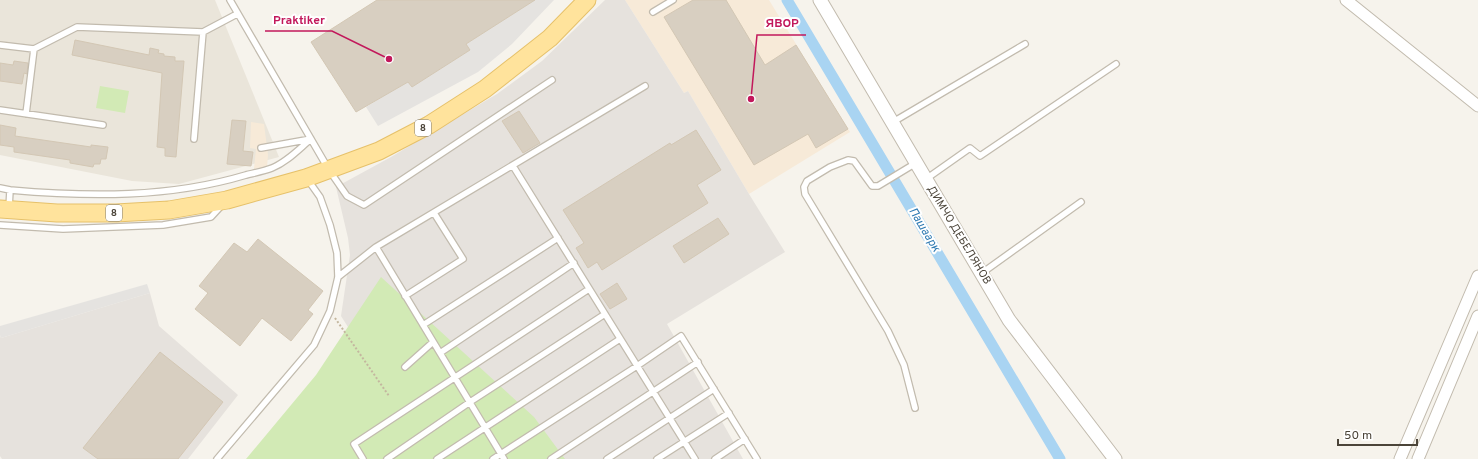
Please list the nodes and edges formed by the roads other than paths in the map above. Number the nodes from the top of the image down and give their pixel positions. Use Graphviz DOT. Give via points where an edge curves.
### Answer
graph roads {
  1 [pos="230,0"];
  2 [pos="587,0"];
  3 [pos="673,0"];
  4 [pos="820,0"];
  5 [pos="1346,0"];
  6 [pos="653,12"];
  7 [pos="237,14"];
  8 [pos="202,32"];
  9 [pos="1025,44"];
  10 [pos="0,45"];
  11 [pos="34,49"];
  12 [pos="1116,64"];
  13 [pos="552,80"];
  14 [pos="645,86"];
  15 [pos="1478,106"];
  16 [pos="0,110"];
  17 [pos="26,114"];
  18 [pos="892,123"];
  19 [pos="103,125"];
  20 [pos="194,139"];
  21 [pos="311,139"];
  22 [pos="261,148"];
  23 [pos="916,163"];
  24 [pos="513,166"];
  25 [pos="329,170"];
  26 [pos="306,178"];
  27 [pos="926,179"];
  28 [pos="0,188"];
  29 [pos="10,190"];
  30 [pos="227,200"];
  31 [pos="1081,202"];
  32 [pos="4,210"];
  33 [pos="434,212"];
  34 [pos="0,224"];
  35 [pos="558,238"];
  36 [pos="376,247"];
  37 [pos="574,263"];
  38 [pos="982,273"];
  39 [pos="1478,276"];
  40 [pos="338,277"];
  41 [pos="589,289"];
  42 [pos="405,296"];
  43 [pos="605,314"];
  44 [pos="1478,316"];
  45 [pos="423,325"];
  46 [pos="620,339"];
  47 [pos="433,342"];
  48 [pos="440,353"];
  49 [pos="698,362"];
  50 [pos="637,366"];
  51 [pos="405,367"];
  52 [pos="454,377"];
  53 [pos="714,389"];
  54 [pos="653,392"];
  55 [pos="470,402"];
  56 [pos="915,408"];
  57 [pos="729,413"];
  58 [pos="669,418"];
  59 [pos="485,427"];
  60 [pos="745,439"];
  61 [pos="684,441"];
  62 [pos="502,456"];
  63 [pos="217,459"];
  64 [pos="363,459"];
  65 [pos="387,459"];
  66 [pos="437,459"];
  67 [pos="493,459"];
  68 [pos="551,459"];
  69 [pos="607,459"];
  70 [pos="657,459"];
  71 [pos="695,459"];
  72 [pos="715,459"];
  73 [pos="756,459"];
  74 [pos="1115,459"];
  75 [pos="1400,459"];
  76 [pos="1418,459"];
  1 -- 7 [label="lane"];
  2 -- 25 [label="main road, 8" via="550,38 485,89 429,125 379,151"];
  3 -- 6 [label="lane"];
  4 -- 18 [label="street, ДИМЧО ДЕБЕЛЯНОВ"];
  5 -- 15 [label="street"];
  7 -- 8 [label="lane"];
  7 -- 21 [label="lane"];
  8 -- 11 [label="lane" via="77,27"];
  8 -- 20 [label="lane"];
  9 -- 18 [label="lane"];
  10 -- 11 [label="lane"];
  11 -- 17 [label="lane"];
  12 -- 27 [label="lane" via="980,156 970,148"];
  13 -- 25 [label="lane" via="364,205 347,196"];
  14 -- 24 [label="lane"];
  16 -- 17 [label="lane"];
  17 -- 19 [label="lane"];
  18 -- 23 [label="street, ДИМЧО ДЕБЕЛЯНОВ"];
  21 -- 22 [label="lane"];
  21 -- 25 [label="lane"];
  21 -- 29 [label="lane" via="290,157 273,167 218,184 127,195"];
  23 -- 27 [label="street, ДИМЧО ДЕБЕЛЯНОВ"];
  23 -- 56 [label="lane" via="878,186 872,186 854,161 848,160 830,167 807,182 804,187 805,194 888,331 904,365"];
  24 -- 33 [label="lane"];
  24 -- 35 [label="lane"];
  25 -- 26 [label="main road, 8"];
  26 -- 30 [label="main road, 8"];
  26 -- 40 [label="lane" via="320,197 330,225 337,253"];
  27 -- 38 [label="street, ДИМЧО ДЕБЕЛЯНОВ"];
  28 -- 29 [label="lane"];
  29 -- 32 [label="lane"];
  30 -- 32 [label="main road, 8" via="170,210"];
  30 -- 34 [label="lane" via="211,217 163,224 63,229"];
  31 -- 38 [label="lane"];
  33 -- 36 [label="lane"];
  33 -- 42 [label="lane" via="463,259"];
  35 -- 37 [label="lane"];
  35 -- 45 [label="lane"];
  36 -- 40 [label="lane"];
  36 -- 42 [label="lane"];
  37 -- 41 [label="lane"];
  37 -- 48 [label="lane"];
  38 -- 74 [label="street, ДИМЧО ДЕБЕЛЯНОВ" via="1009,320"];
  39 -- 75 [label="street"];
  40 -- 63 [label="lane" via="330,311 314,345"];
  41 -- 43 [label="lane"];
  41 -- 52 [label="lane"];
  42 -- 45 [label="lane"];
  43 -- 46 [label="lane"];
  43 -- 55 [label="lane"];
  44 -- 76 [label="street"];
  45 -- 47 [label="lane"];
  46 -- 50 [label="lane"];
  46 -- 59 [label="lane"];
  47 -- 48 [label="lane"];
  47 -- 51 [label="lane"];
  48 -- 52 [label="lane"];
  49 -- 50 [label="lane" via="681,336"];
  49 -- 53 [label="lane"];
  49 -- 54 [label="lane"];
  50 -- 54 [label="lane"];
  50 -- 62 [label="lane"];
  52 -- 55 [label="lane"];
  52 -- 64 [label="lane" via="354,444"];
  53 -- 57 [label="lane"];
  53 -- 58 [label="lane"];
  54 -- 58 [label="lane"];
  54 -- 68 [label="lane"];
  55 -- 59 [label="lane"];
  55 -- 65 [label="lane"];
  57 -- 60 [label="lane"];
  57 -- 61 [label="lane"];
  58 -- 61 [label="lane"];
  58 -- 69 [label="lane"];
  59 -- 62 [label="lane"];
  59 -- 66 [label="lane"];
  60 -- 72 [label="lane"];
  60 -- 73 [label="lane"];
  61 -- 70 [label="lane"];
  61 -- 71 [label="lane"];
  62 -- 67 [label="lane"];
}
